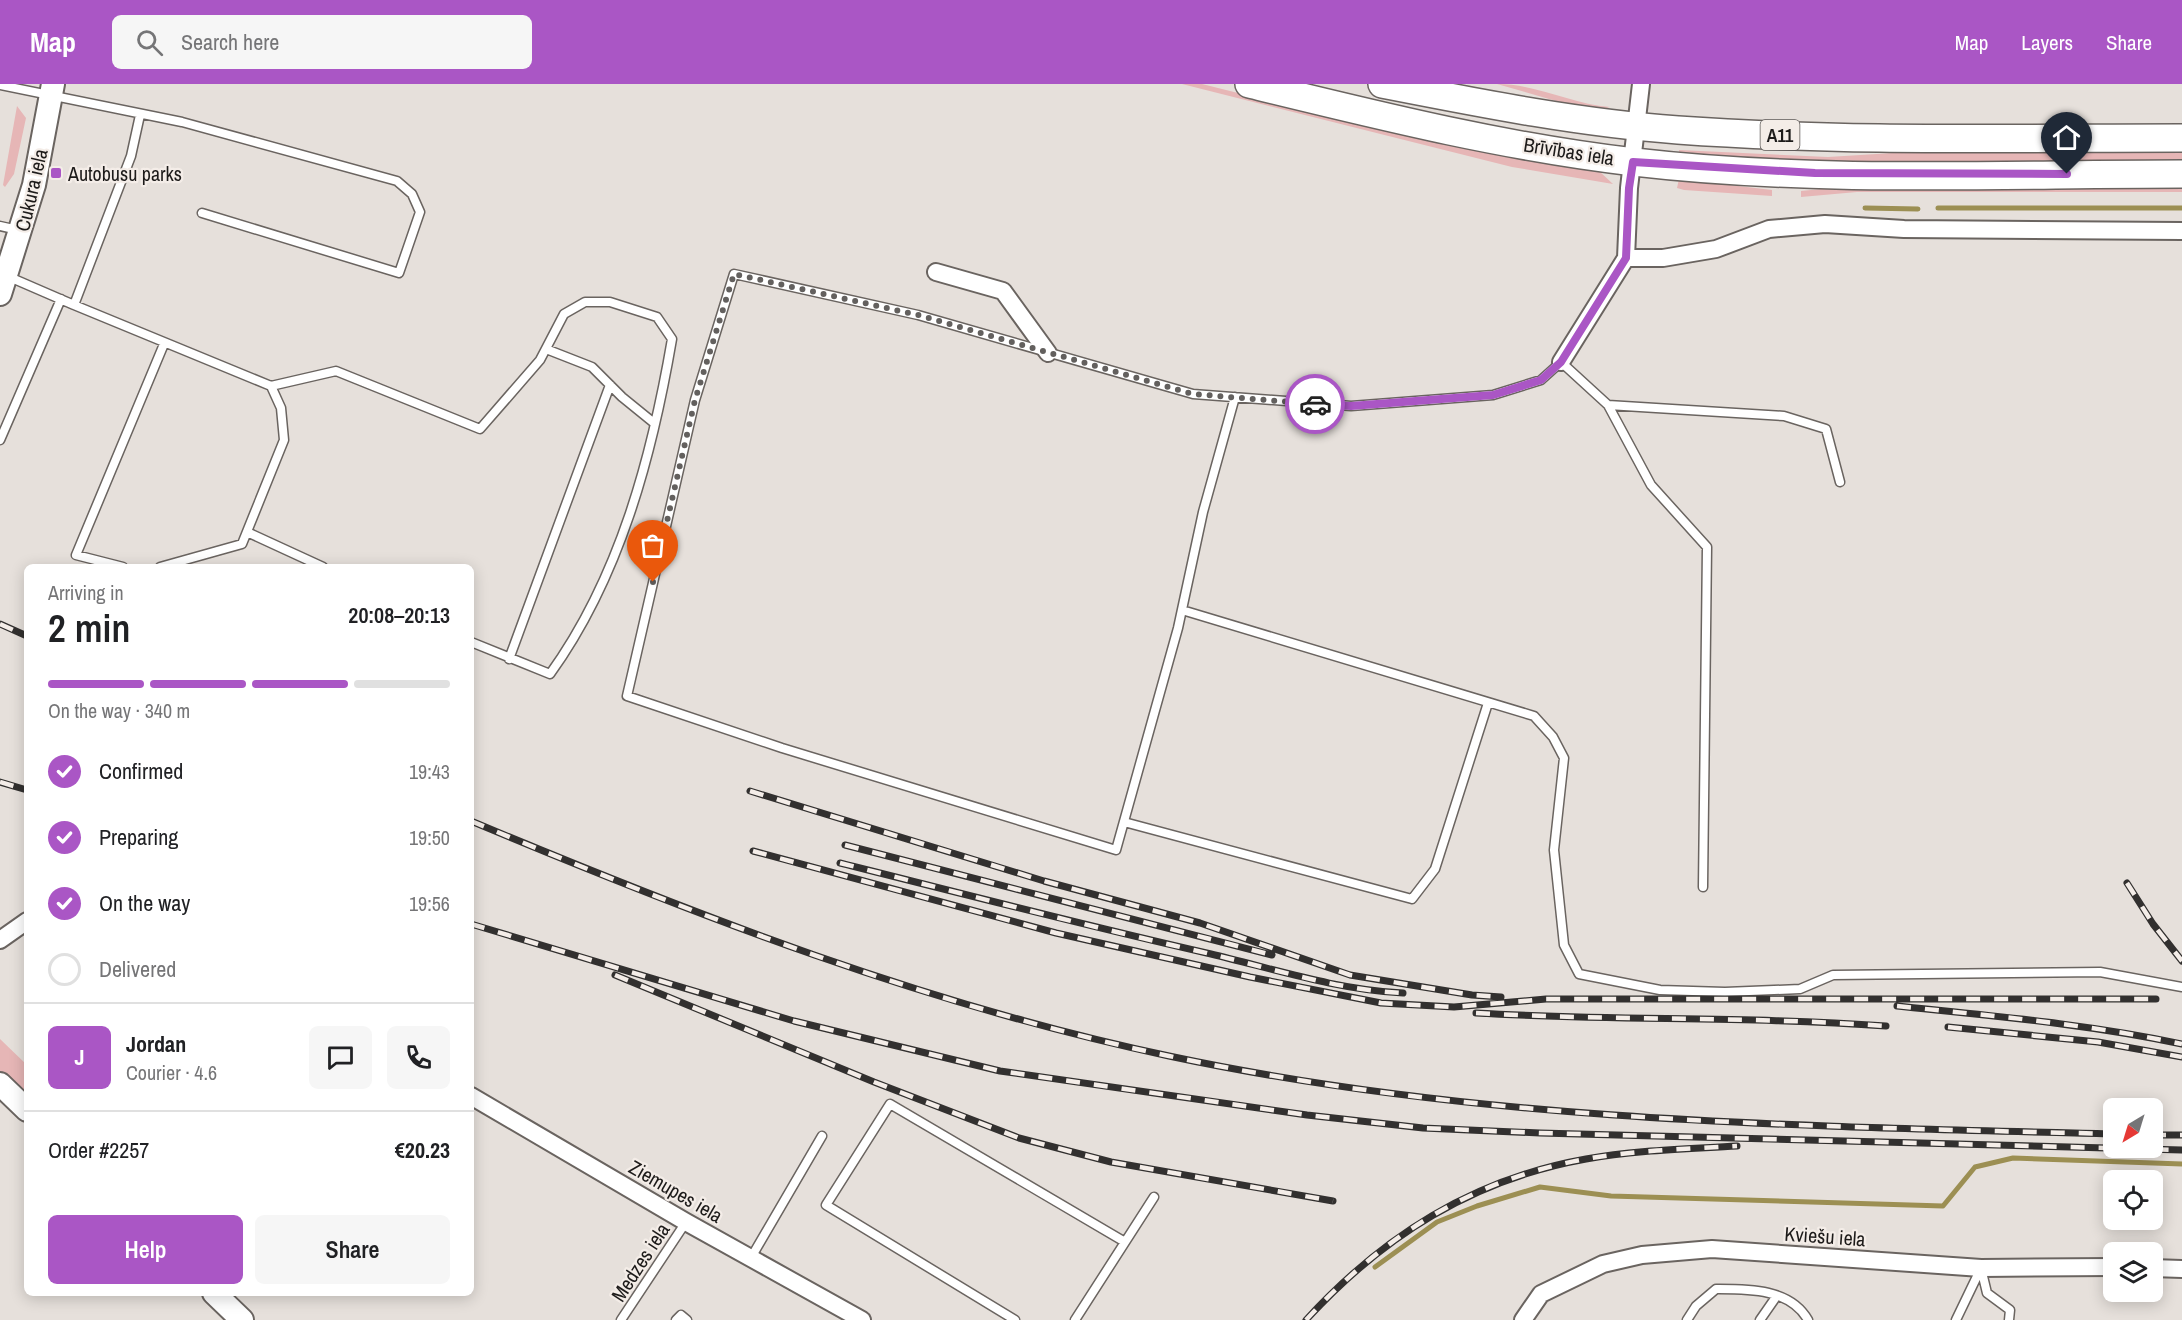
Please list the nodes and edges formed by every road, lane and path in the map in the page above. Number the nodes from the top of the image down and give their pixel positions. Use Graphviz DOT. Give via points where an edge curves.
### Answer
graph roads {
  1 [pos="1249,84"];
  2 [pos="1382,84"];
  3 [pos="1641,84"];
  4 [pos="0,85"];
  5 [pos="52,89"];
  6 [pos="140,115"];
  7 [pos="1637,126"];
  8 [pos="2182,138"];
  9 [pos="1633,162"];
  10 [pos="2182,174"];
  11 [pos="202,213"];
  12 [pos="11,229"];
  13 [pos="2182,231"];
  14 [pos="1626,258"];
  15 [pos="936,272"];
  16 [pos="3,285"];
  17 [pos="61,299"];
  18 [pos="74,305"];
  19 [pos="164,344"];
  20 [pos="546,349"];
  21 [pos="1048,353"];
  22 [pos="1561,362"];
  23 [pos="610,385"];
  24 [pos="272,386"];
  25 [pos="1235,397"];
  26 [pos="1608,405"];
  27 [pos="654,423"];
  28 [pos="0,440"];
  29 [pos="1840,482"];
  30 [pos="247,532"];
  31 [pos="111,564"];
  32 [pos="171,564"];
  33 [pos="316,564"];
  34 [pos="1182,610"];
  35 [pos="474,643"];
  36 [pos="509,659"];
  37 [pos="1488,703"];
  38 [pos="1124,822"];
  39 [pos="1703,887"];
  40 [pos="24,923"];
  41 [pos="0,940"];
  42 [pos="2182,987"];
  43 [pos="0,1084"];
  44 [pos="474,1098"];
  45 [pos="24,1107"];
  46 [pos="822,1136"];
  47 [pos="1154,1197"];
  48 [pos="686,1222"];
  49 [pos="1125,1242"];
  50 [pos="752,1256"];
  51 [pos="2103,1267"];
  52 [pos="1981,1268"];
  53 [pos="2163,1268"];
  54 [pos="2182,1269"];
  55 [pos="221,1296"];
  56 [pos="1776,1297"];
  57 [pos="242,1320"];
  58 [pos="621,1320"];
  59 [pos="676,1320"];
  60 [pos="687,1320"];
  61 [pos="862,1320"];
  62 [pos="1015,1320"];
  63 [pos="1075,1320"];
  64 [pos="1523,1320"];
  65 [pos="1687,1320"];
  66 [pos="1760,1320"];
  67 [pos="1808,1320"];
  68 [pos="1956,1320"];
  69 [pos="2009,1320"];
  1 -- 9 [label="highway, Brīvības iela / A11" via="1402,122"];
  2 -- 7 [label="highway, Brīvības iela / A11"];
  3 -- 7 [label="street"];
  4 -- 5 [label="lane"];
  5 -- 6 [label="lane"];
  5 -- 12 [label="main road, Cukura iela" via="34,185"];
  6 -- 11 [label="lane" via="182,122 397,181 412,194 420,212 399,273"];
  6 -- 18 [label="lane" via="131,156"];
  7 -- 8 [label="highway, Brīvības iela / A11" via="1812,137"];
  7 -- 9 [label="street"];
  9 -- 10 [label="highway, Brīvības iela / A11" via="1815,173"];
  9 -- 14 [label="street"];
  12 -- 16 [label="main road, Cukura iela"];
  13 -- 14 [label="street" via="1905,229 1825,224 1769,229 1716,249"];
  14 -- 22 [label="street"];
  15 -- 21 [label="street" via="1003,291"];
  16 -- 17 [label="lane"];
  17 -- 18 [label="lane"];
  17 -- 28 [label="lane"];
  18 -- 19 [label="lane"];
  19 -- 24 [label="lane"];
  19 -- 31 [label="lane" via="76,555"];
  20 -- 23 [label="lane" via="592,367"];
  20 -- 24 [label="lane" via="480,429 336,371"];
  20 -- 27 [label="lane" via="564,314 585,302 610,302 657,317 672,339"];
  21 -- 25 [label="lane" via="1193,394"];
  21 -- 38 [label="lane" via="918,315 734,274 695,400 627,696 782,748 1116,850"];
  22 -- 25 [label="lane" via="1541,380 1493,395 1351,406"];
  22 -- 26 [label="lane"];
  23 -- 27 [label="lane"];
  23 -- 36 [label="lane"];
  24 -- 30 [label="lane" via="280,408 284,440"];
  25 -- 34 [label="lane" via="1203,512"];
  26 -- 29 [label="lane" via="1784,416 1826,429"];
  26 -- 39 [label="lane" via="1651,485 1707,547"];
  27 -- 36 [label="lane" via="636,497 619,545 599,591 560,659 550,674"];
  30 -- 32 [label="lane" via="242,544"];
  30 -- 33 [label="lane"];
  34 -- 37 [label="lane"];
  34 -- 38 [label="lane"];
  35 -- 36 [label="lane"];
  37 -- 38 [label="lane" via="1435,869 1412,899"];
  37 -- 42 [label="lane" via="1534,716 1553,737 1564,758 1554,850 1564,945 1579,974 1660,990 1725,992 1800,989 1833,975 2100,972"];
  40 -- 41 [label="street"];
  43 -- 45 [label="main road"];
  44 -- 48 [label="street, Ziemupes iela"];
  46 -- 50 [label="lane"];
  47 -- 49 [label="lane"];
  48 -- 50 [label="street, Ziemupes iela"];
  48 -- 58 [label="lane, Medzes iela"];
  49 -- 62 [label="lane" via="890,1104 826,1205"];
  49 -- 63 [label="lane"];
  50 -- 61 [label="street, Ziemupes iela"];
  51 -- 52 [label="street, Kviešu iela"];
  52 -- 64 [label="street, Kviešu iela" via="1712,1249 1642,1255 1603,1264 1541,1294"];
  52 -- 68 [label="lane"];
  52 -- 69 [label="lane" via="1987,1293 2010,1310"];
  53 -- 54 [label="street"];
  55 -- 57 [label="main road"];
  56 -- 65 [label="lane" via="1756,1289 1716,1289"];
  56 -- 66 [label="lane"];
  56 -- 67 [label="lane" via="1789,1301"];
  59 -- 60 [label="lane" via="681,1315"];
}
